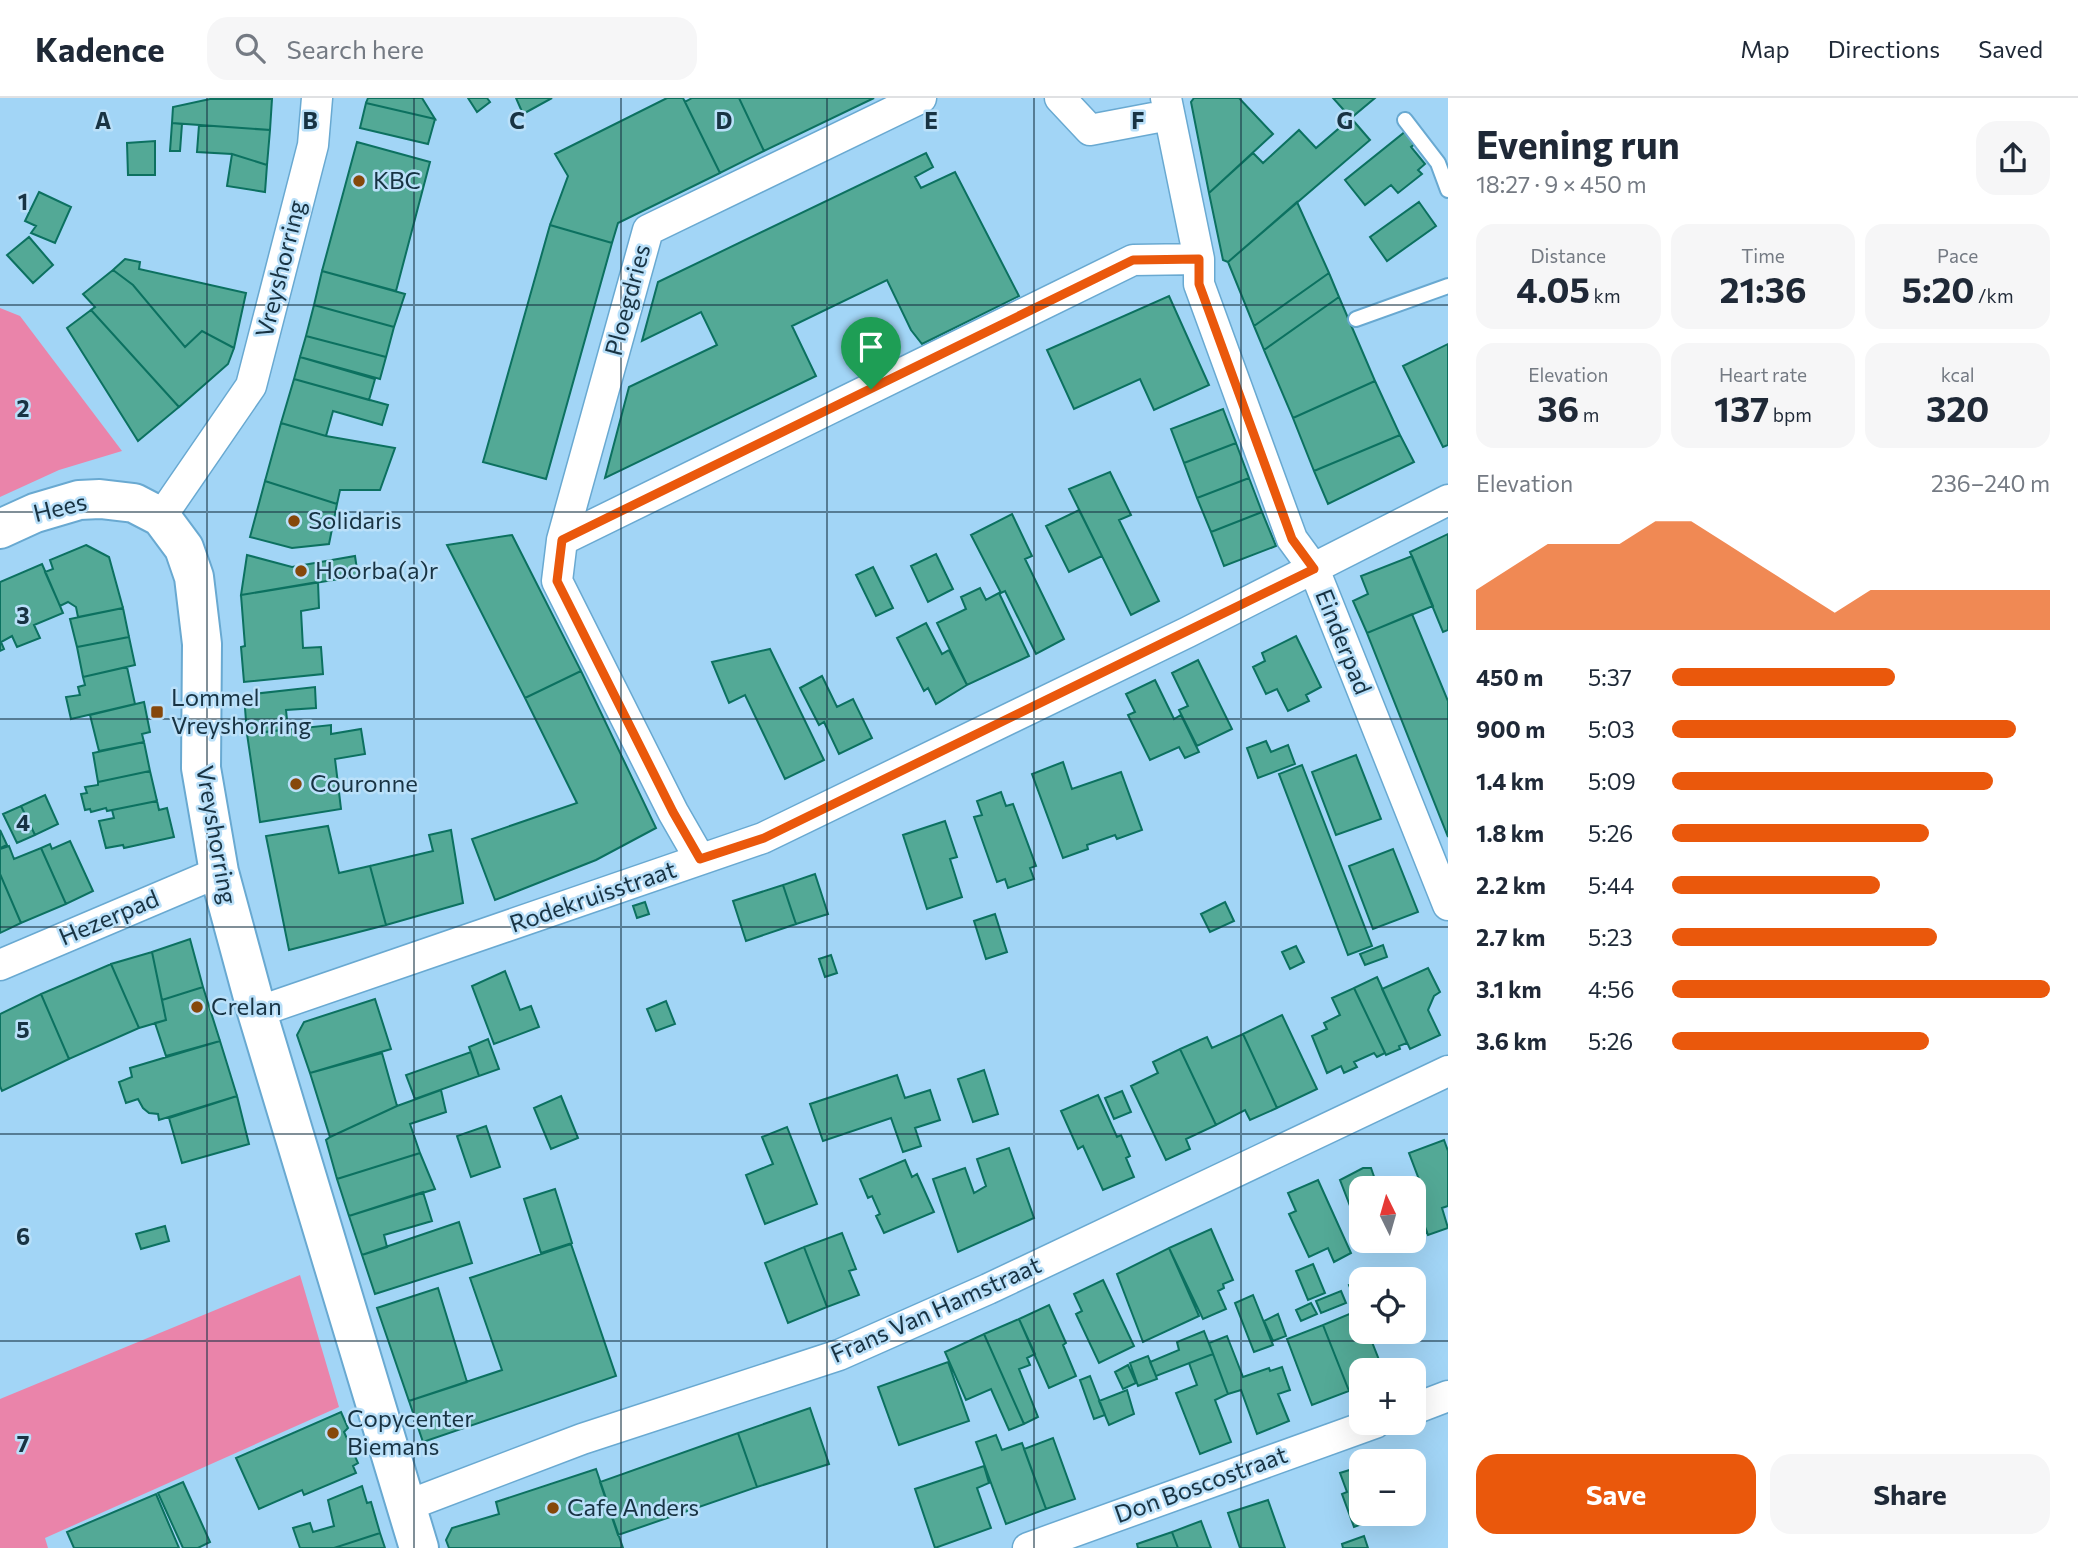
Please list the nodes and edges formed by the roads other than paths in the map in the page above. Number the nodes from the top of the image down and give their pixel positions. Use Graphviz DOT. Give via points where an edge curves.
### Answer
graph roads {
  1 [pos="317,98"];
  2 [pos="921,98"];
  3 [pos="1060,98"];
  4 [pos="1167,107"];
  5 [pos="1405,120"];
  6 [pos="1448,190"];
  7 [pos="1199,259"];
  8 [pos="1448,286"];
  9 [pos="1356,319"];
  10 [pos="1448,500"];
  11 [pos="162,517"];
  12 [pos="0,529"];
  13 [pos="562,540"];
  14 [pos="1314,569"];
  15 [pos="700,859"];
  16 [pos="219,872"];
  17 [pos="1448,905"];
  18 [pos="0,965"];
  19 [pos="257,1012"];
  20 [pos="1448,1071"];
  21 [pos="1448,1396"];
  22 [pos="1426,1404"];
  23 [pos="1349,1432"];
  24 [pos="406,1506"];
  25 [pos="419,1548"];
  26 [pos="1028,1548"];
  1 -- 11 [label="street, Vreyshorring" via="313,145 251,386"];
  2 -- 13 [label="street, Ploegdries" via="648,230"];
  3 -- 4 [label="street" via="1090,130"];
  4 -- 7 [label="street, Einderpad"];
  5 -- 6 [label="lane" via="1438,163"];
  7 -- 13 [label="street" via="1133,260"];
  7 -- 14 [label="street, Einderpad" via="1199,284 1287,527"];
  8 -- 9 [label="lane"];
  10 -- 14 [label="street, Rodekruisstraat"];
  11 -- 12 [label="main road, Hees" via="134,503 79,500"];
  11 -- 16 [label="main road, Vreyshorring" via="184,548 194,576 202,644 201,768"];
  13 -- 15 [label="street, Ploegdries" via="557,581"];
  14 -- 15 [label="street, Rodekruisstraat" via="764,838"];
  14 -- 17 [label="street, Einderpad"];
  15 -- 19 [label="street, Rodekruisstraat"];
  16 -- 18 [label="street, Hezerpad"];
  16 -- 19 [label="main road, Vreyshorring"];
  19 -- 24 [label="main road, Vreyshorring"];
  20 -- 24 [label="street, Frans Van Hamstraat" via="839,1355 582,1439"];
  21 -- 22 [label="street"];
  23 -- 26 [label="street, Don Boscostraat"];
  24 -- 25 [label="main road, Vreyshorring"];
}
